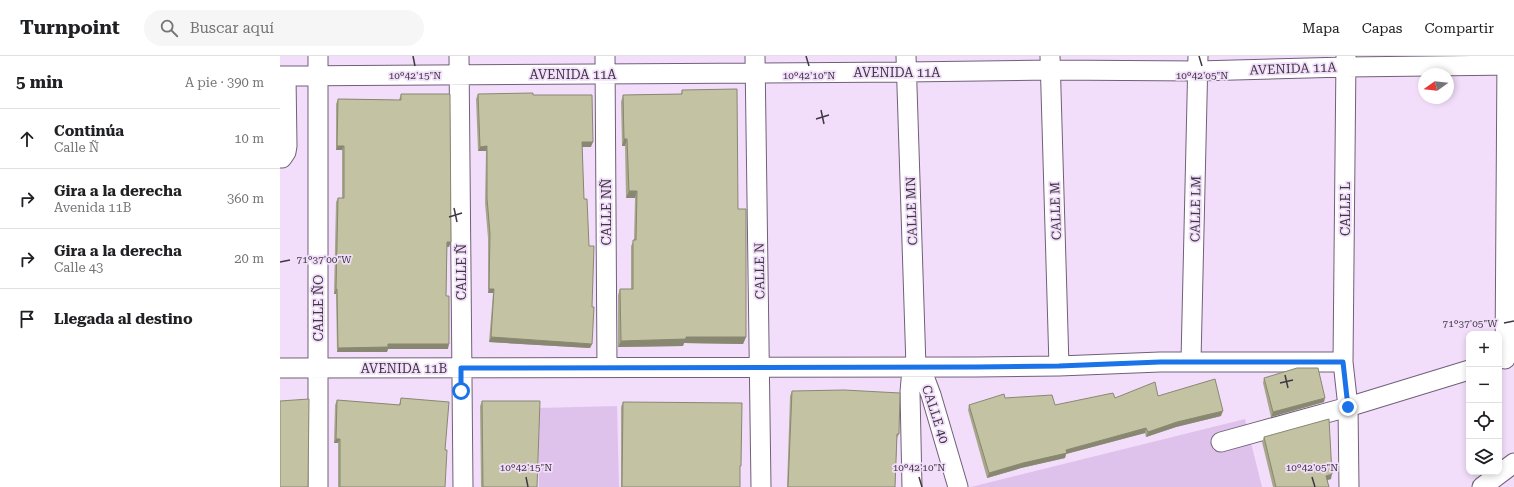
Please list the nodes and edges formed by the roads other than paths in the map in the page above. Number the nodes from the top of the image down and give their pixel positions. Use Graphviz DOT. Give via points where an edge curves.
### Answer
graph roads {
  1 [pos="318,56"];
  2 [pos="1346,62"];
  3 [pos="1509,62"];
  4 [pos="1051,63"];
  5 [pos="756,64"];
  6 [pos="906,64"];
  7 [pos="1198,64"];
  8 [pos="459,65"];
  9 [pos="605,65"];
  10 [pos="283,76"];
  11 [pos="318,76"];
  12 [pos="280,158"];
  13 [pos="1506,359"];
  14 [pos="1191,361"];
  15 [pos="1343,362"];
  16 [pos="916,366"];
  17 [pos="1059,366"];
  18 [pos="607,367"];
  19 [pos="760,367"];
  20 [pos="280,368"];
  21 [pos="318,368"];
  22 [pos="461,368"];
  23 [pos="1466,371"];
  24 [pos="1348,407"];
  25 [pos="1221,442"];
  26 [pos="1514,463"];
  27 [pos="318,487"];
  28 [pos="463,487"];
  29 [pos="761,487"];
  30 [pos="912,487"];
  31 [pos="958,487"];
  32 [pos="1349,487"];
  33 [pos="1482,487"];
  1 -- 11 [label="street, CALLE ÑO"];
  2 -- 3 [label="street, AVENIDA 11A"];
  2 -- 7 [label="street, AVENIDA 11A"];
  2 -- 15 [label="street, CALLE L"];
  3 -- 13 [label="street"];
  4 -- 6 [label="street, AVENIDA 11A"];
  4 -- 7 [label="street, AVENIDA 11A"];
  4 -- 17 [label="street, CALLE M"];
  5 -- 6 [label="street, AVENIDA 11A"];
  5 -- 9 [label="street, AVENIDA 11A"];
  5 -- 19 [label="street, CALLE N"];
  6 -- 16 [label="street, CALLE MN"];
  7 -- 14 [label="street, CALLE LM"];
  8 -- 9 [label="street, AVENIDA 11A"];
  8 -- 11 [label="street, AVENIDA 11A"];
  8 -- 22 [label="street, CALLE Ñ"];
  9 -- 18 [label="street, CALLE NÑ"];
  10 -- 11 [label="street, AVENIDA 11A"];
  10 -- 12 [label="street" via="287,146 286,152"];
  11 -- 21 [label="street, CALLE ÑO"];
  14 -- 15 [label="street, AVENIDA 11B"];
  14 -- 17 [label="street, AVENIDA 11B"];
  15 -- 24 [label="street, CALLE L"];
  16 -- 17 [label="street, AVENIDA 11B"];
  16 -- 19 [label="street, AVENIDA 11B"];
  16 -- 30 [label="street" via="910,392"];
  16 -- 31 [label="street, CALLE 40" via="925,379 931,395"];
  18 -- 19 [label="street, AVENIDA 11B"];
  18 -- 22 [label="street, AVENIDA 11B"];
  19 -- 29 [label="street, CALLE N"];
  20 -- 21 [label="street, AVENIDA 11B"];
  21 -- 22 [label="street, AVENIDA 11B"];
  21 -- 27 [label="street, CALLE ÑO"];
  22 -- 28 [label="street, CALLE Ñ"];
  23 -- 24 [label="street"];
  24 -- 25 [label="street"];
  24 -- 32 [label="street, CALLE L"];
  26 -- 33 [label="street"];
}
